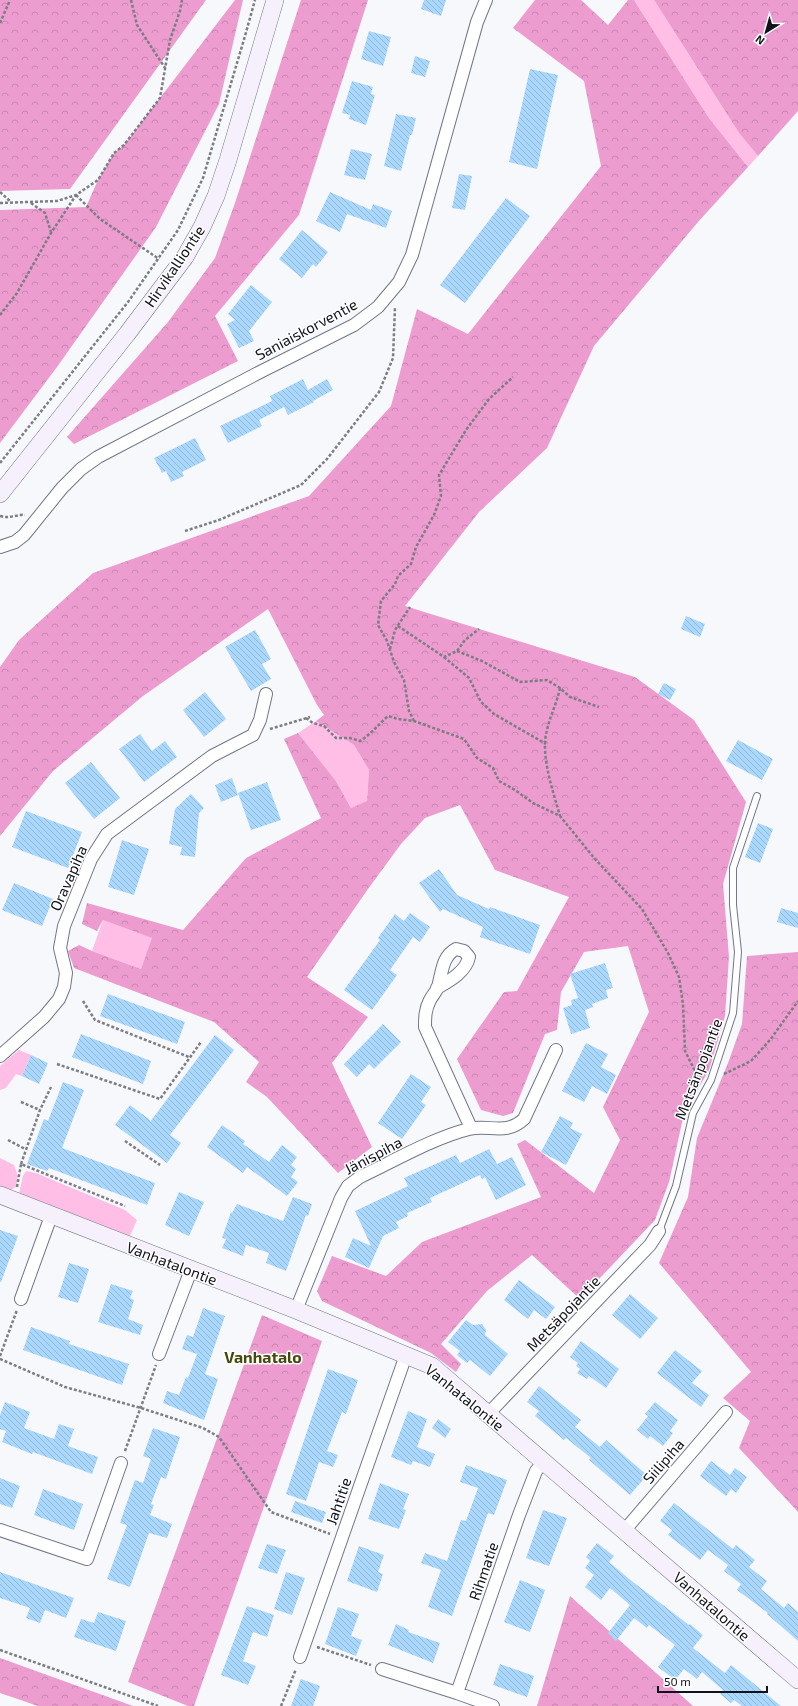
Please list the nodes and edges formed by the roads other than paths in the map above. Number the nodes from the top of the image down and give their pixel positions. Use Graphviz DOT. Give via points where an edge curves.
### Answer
graph roads {
  1 [pos="275,0"];
  2 [pos="486,0"];
  3 [pos="0,494"];
  4 [pos="0,547"];
  5 [pos="266,694"];
  6 [pos="757,796"];
  7 [pos="437,988"];
  8 [pos="556,1050"];
  9 [pos="0,1056"];
  10 [pos="471,1128"];
  11 [pos="7,1198"];
  12 [pos="50,1216"];
  13 [pos="659,1231"];
  14 [pos="190,1270"];
  15 [pos="21,1299"];
  16 [pos="296,1310"];
  17 [pos="159,1354"];
  18 [pos="406,1355"];
  19 [pos="726,1412"];
  20 [pos="488,1414"];
  21 [pos="544,1461"];
  22 [pos="121,1463"];
  23 [pos="0,1530"];
  24 [pos="624,1531"];
  25 [pos="300,1657"];
  26 [pos="382,1668"];
  27 [pos="798,1680"];
  28 [pos="457,1693"];
  29 [pos="493,1706"];
  1 -- 3 [label="street, Hirvikalliontie" via="228,160 202,227 185,257 127,334"];
  2 -- 4 [label="street, Saniaiskorventie" via="477,22 412,255 399,282 378,307 354,325 98,457 62,488 24,535 15,542"];
  5 -- 9 [label="street, Oravapiha" via="260,720 253,735 212,756 107,834 91,859 64,926 60,948 66,973 64,987 44,1017"];
  6 -- 13 [label="lane, Metsänpojantie" via="733,868 733,905 738,952 733,1013 710,1082 693,1113 676,1186"];
  7 -- 10 [label="street" via="429,1002 425,1027"];
  8 -- 10 [label="street, Jänispiha" via="524,1119 517,1125 505,1129"];
  10 -- 16 [label="street, Jänispiha" via="446,1136 360,1177 348,1186"];
  11 -- 12 [label="street, Vanhatalontie"];
  12 -- 14 [label="street, Vanhatalontie"];
  12 -- 15 [label="street"];
  13 -- 20 [label="street, Metsäpojantie" via="650,1245"];
  14 -- 16 [label="street, Vanhatalontie"];
  14 -- 17 [label="street"];
  16 -- 18 [label="street, Vanhatalontie"];
  18 -- 20 [label="street, Vanhatalontie" via="432,1366"];
  18 -- 25 [label="street, Jahtitie"];
  19 -- 24 [label="street, Siilipiha"];
  20 -- 21 [label="street, Vanhatalontie"];
  21 -- 24 [label="street, Vanhatalontie"];
  21 -- 28 [label="street, Rihmatie" via="536,1470 519,1515"];
  22 -- 23 [label="street" via="87,1559"];
  24 -- 27 [label="street, Vanhatalontie"];
  26 -- 28 [label="street"];
  28 -- 29 [label="street"];
}
